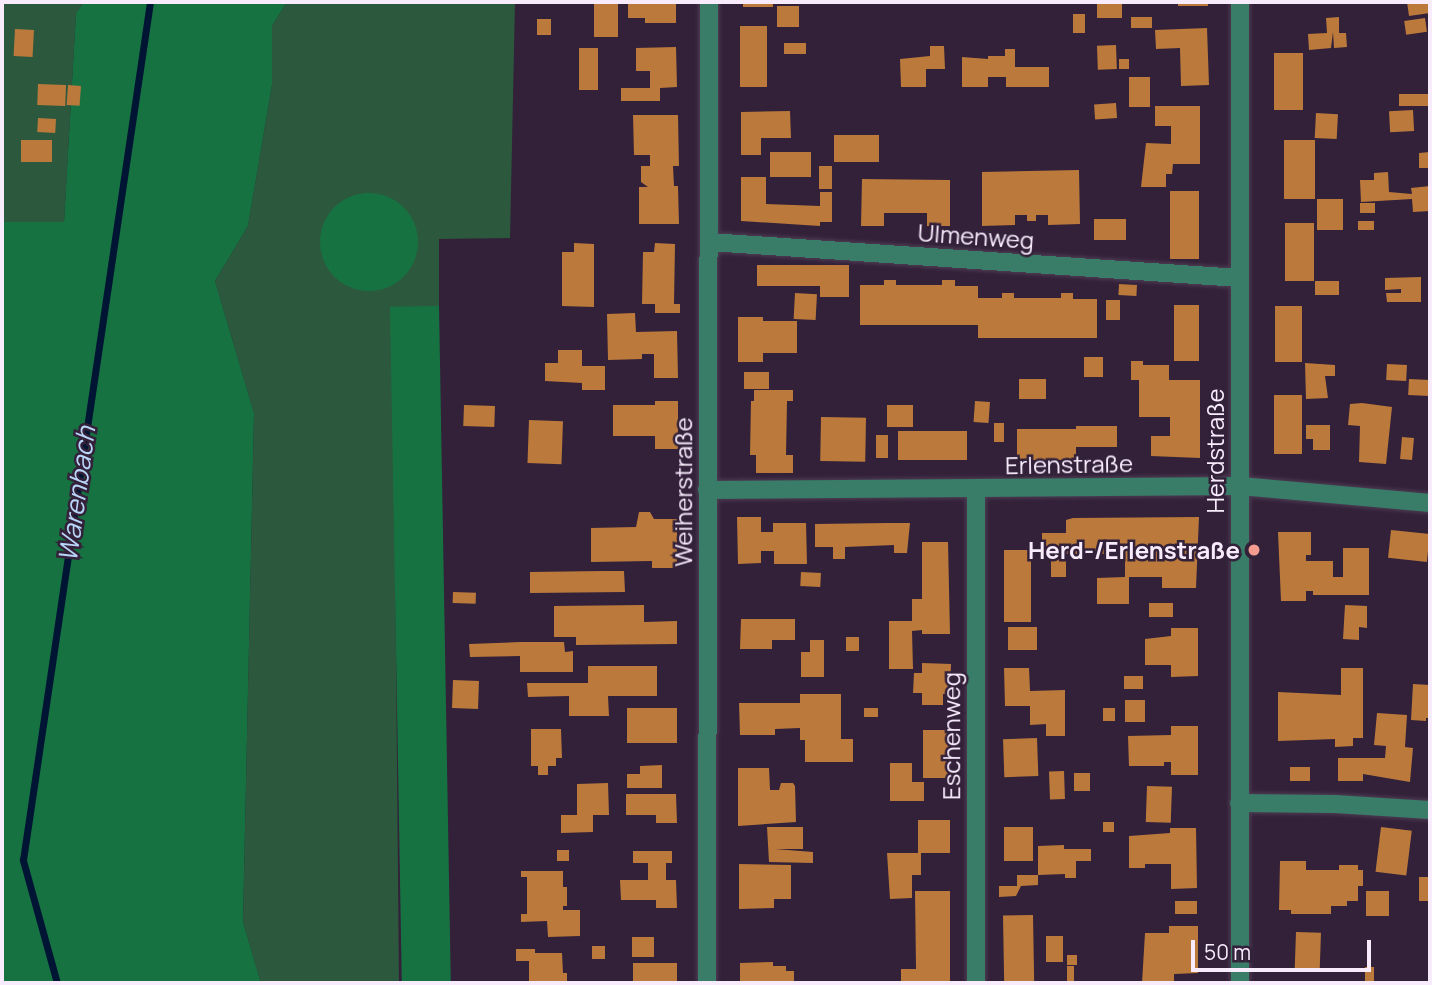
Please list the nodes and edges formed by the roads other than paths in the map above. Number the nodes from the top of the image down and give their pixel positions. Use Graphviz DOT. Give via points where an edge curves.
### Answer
graph roads {
  1 [pos="709,2"];
  2 [pos="1240,2"];
  3 [pos="710,242"];
  4 [pos="1239,278"];
  5 [pos="1240,486"];
  6 [pos="707,490"];
  7 [pos="976,490"];
  8 [pos="1430,503"];
  9 [pos="1239,803"];
  10 [pos="1430,810"];
  11 [pos="707,983"];
  12 [pos="976,983"];
  13 [pos="1240,983"];
  1 -- 3 [label="street, Weiherstraße"];
  2 -- 4 [label="street, Herdstraße"];
  3 -- 4 [label="street, Ulmenweg"];
  3 -- 6 [label="street, Weiherstraße"];
  4 -- 5 [label="street, Herdstraße"];
  5 -- 7 [label="street, Erlenstraße"];
  5 -- 8 [label="street, Erlenstraße"];
  5 -- 9 [label="street, Herdstraße"];
  6 -- 7 [label="street, Erlenstraße"];
  6 -- 11 [label="street, Weiherstraße"];
  7 -- 12 [label="street, Eschenweg"];
  9 -- 10 [label="street"];
  9 -- 13 [label="street, Herdstraße"];
}
